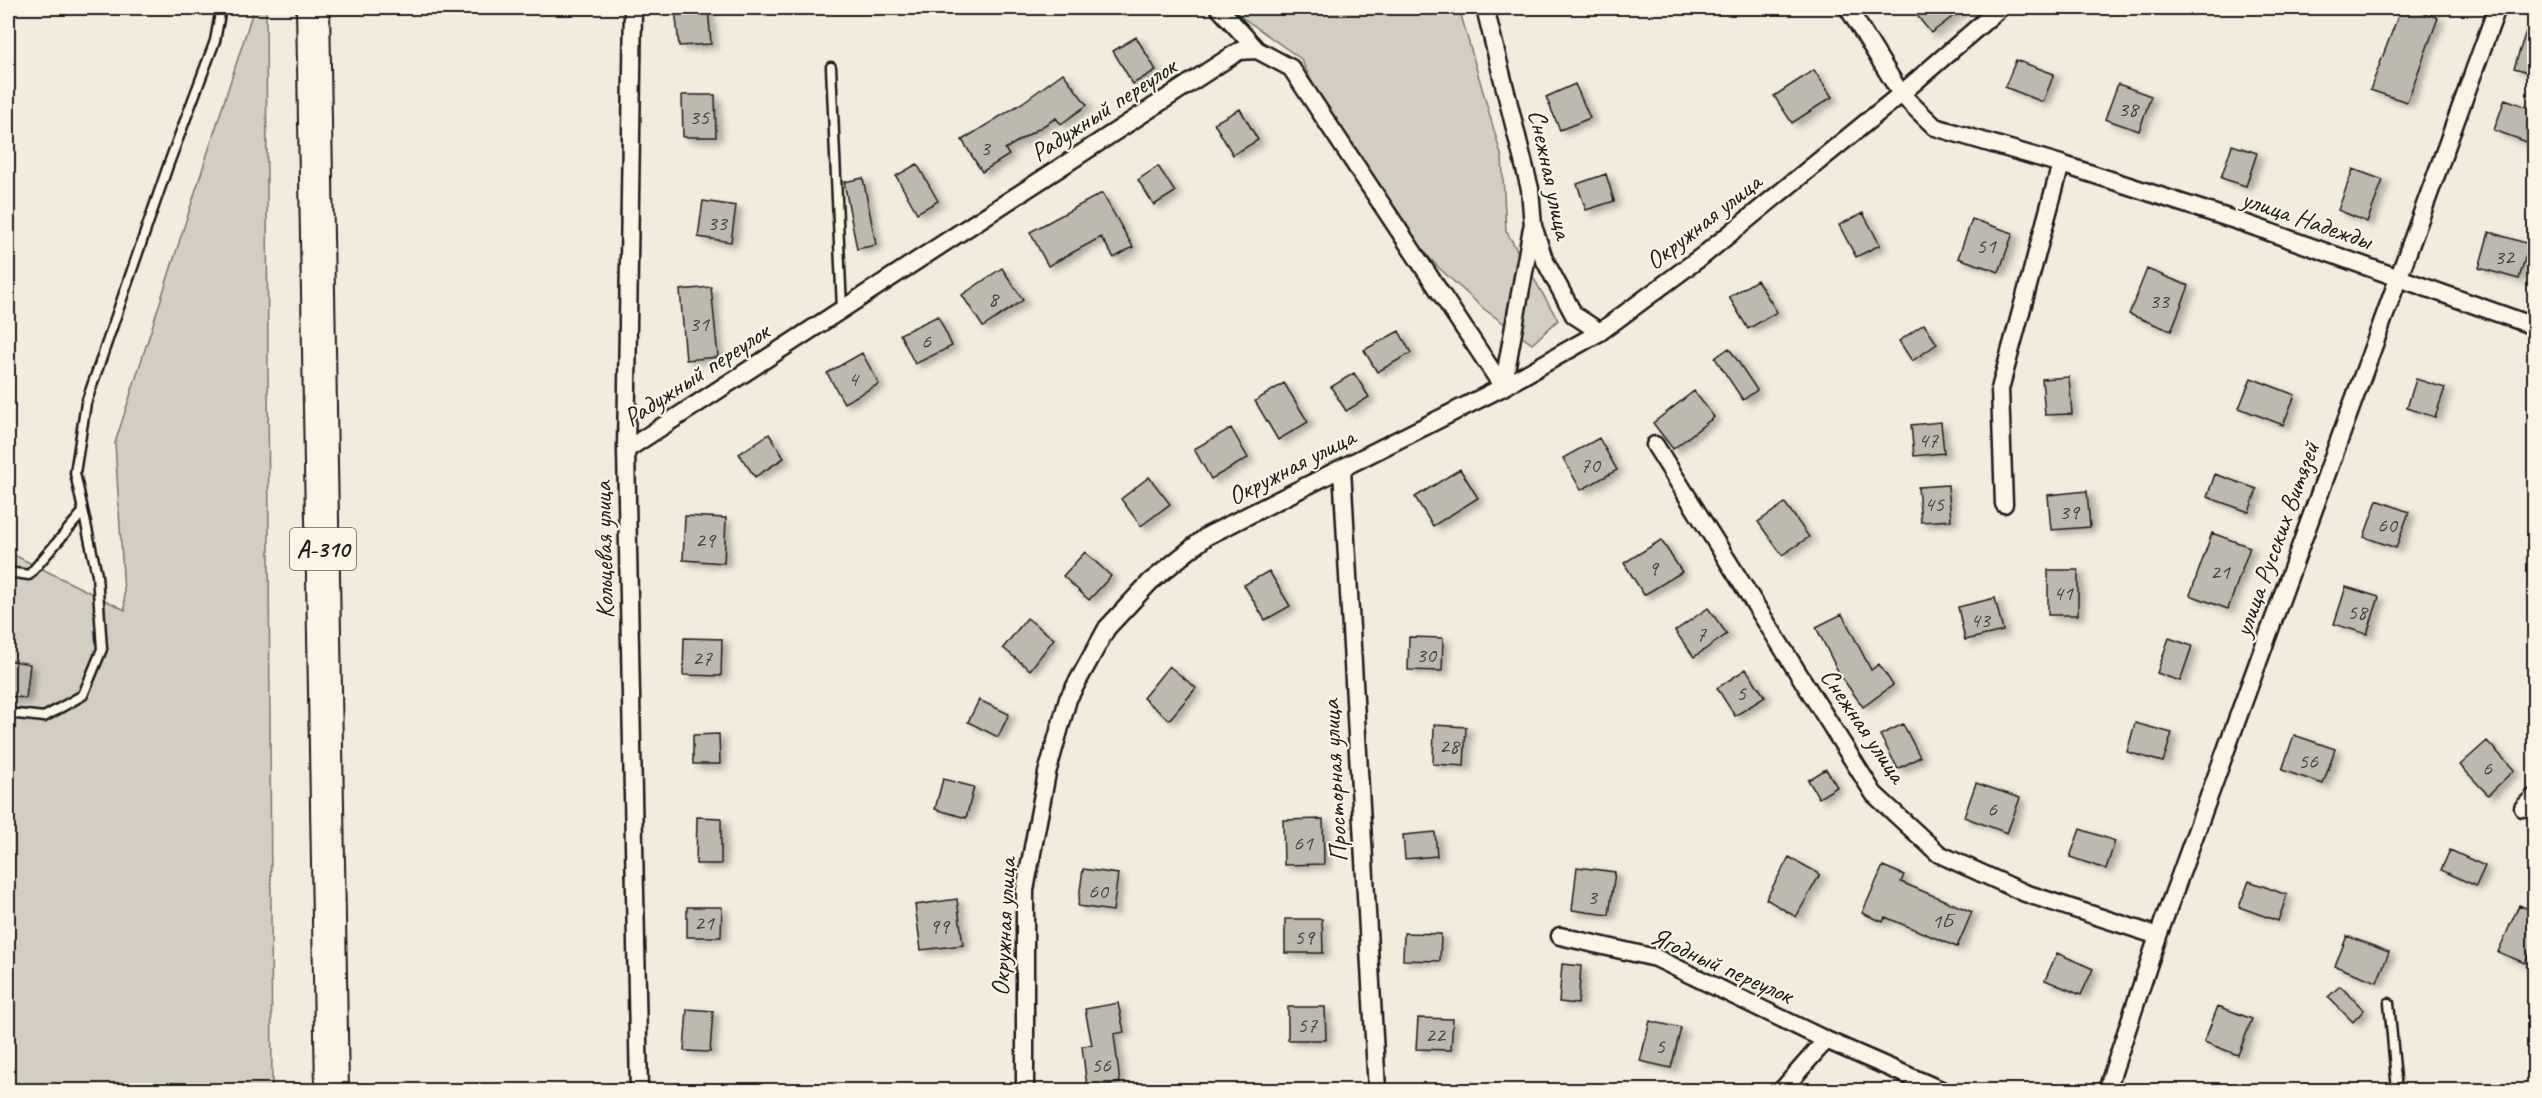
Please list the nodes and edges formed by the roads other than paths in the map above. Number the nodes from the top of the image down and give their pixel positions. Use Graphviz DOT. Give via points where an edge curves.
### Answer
graph roads {
  1 [pos="221,8"];
  2 [pos="313,8"];
  3 [pos="633,8"];
  4 [pos="1219,8"];
  5 [pos="1485,8"];
  6 [pos="1848,8"];
  7 [pos="2000,8"];
  8 [pos="2498,8"];
  9 [pos="1257,50"];
  10 [pos="831,67"];
  11 [pos="1901,94"];
  12 [pos="2061,164"];
  13 [pos="1533,226"];
  14 [pos="2398,278"];
  15 [pos="842,310"];
  16 [pos="2535,326"];
  17 [pos="1600,332"];
  18 [pos="1503,387"];
  19 [pos="1655,445"];
  20 [pos="626,450"];
  21 [pos="1342,468"];
  22 [pos="2004,504"];
  23 [pos="83,513"];
  24 [pos="8,572"];
  25 [pos="8,713"];
  26 [pos="1560,936"];
  27 [pos="2158,936"];
  28 [pos="2389,1003"];
  29 [pos="1826,1040"];
  30 [pos="332,1090"];
  31 [pos="639,1090"];
  32 [pos="1025,1090"];
  33 [pos="1377,1090"];
  34 [pos="1782,1090"];
  35 [pos="1941,1090"];
  36 [pos="2106,1090"];
  37 [pos="2397,1090"];
  1 -- 23 [label="lane" via="215,41 86,403 75,473"];
  2 -- 30 [label="highway, А-310"];
  3 -- 20 [label="street, Кольцевая улица"];
  4 -- 9 [label="street"];
  5 -- 13 [label="street, Снежная улица" via="1530,189"];
  6 -- 11 [label="street, улица Надежды"];
  7 -- 11 [label="street"];
  8 -- 14 [label="street, улица Русских Витязей"];
  9 -- 15 [label="street, Радужный переулок" via="1239,51"];
  9 -- 18 [label="street" via="1291,68"];
  10 -- 15 [label="lane"];
  11 -- 12 [label="street, улица Надежды" via="1935,127"];
  11 -- 17 [label="street, Окружная улица" via="1705,254"];
  12 -- 14 [label="street, улица Надежды"];
  12 -- 22 [label="street" via="2000,389"];
  13 -- 17 [label="street, Снежная улица" via="1544,259 1574,315"];
  13 -- 18 [label="street"];
  14 -- 16 [label="street, улица Надежды"];
  14 -- 27 [label="street, улица Русских Витязей"];
  15 -- 20 [label="street, Радужный переулок"];
  17 -- 18 [label="street, Окружная улица"];
  18 -- 21 [label="street, Окружная улица"];
  19 -- 27 [label="street, Снежная улица" via="1874,794 1939,854 2025,893"];
  20 -- 31 [label="street, Кольцевая улица"];
  21 -- 32 [label="street, Окружная улица" via="1207,536 1150,582 1107,628 1068,699 1047,772 1025,890"];
  21 -- 33 [label="street, Просторная улица"];
  23 -- 24 [label="lane" via="29,575"];
  23 -- 25 [label="lane" via="96,575 102,649 83,695 44,717"];
  26 -- 29 [label="street, Ягодный переулок" via="1656,958"];
  27 -- 36 [label="street, улица Русских Витязей"];
  28 -- 37 [label="lane"];
  29 -- 34 [label="street"];
  29 -- 35 [label="street, Ягодный переулок"];
}
